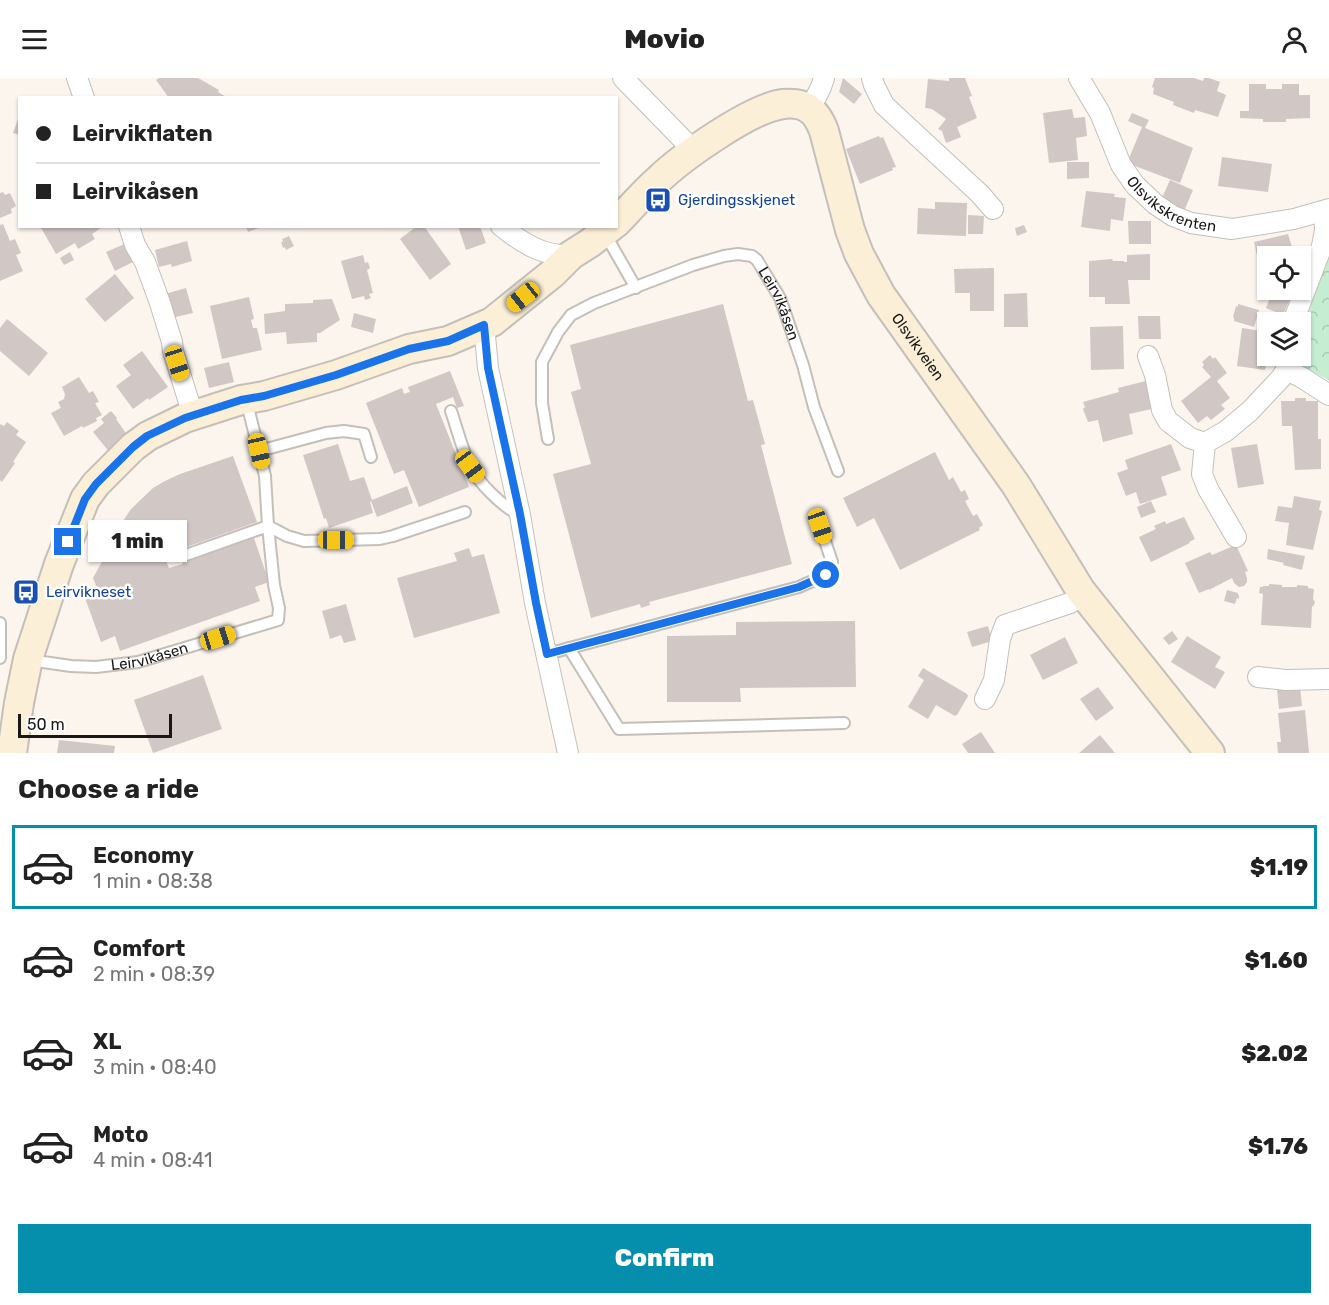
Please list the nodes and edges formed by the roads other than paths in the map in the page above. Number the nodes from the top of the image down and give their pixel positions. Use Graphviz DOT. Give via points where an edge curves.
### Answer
graph roads {
  1 [pos="77,78"];
  2 [pos="624,78"];
  3 [pos="824,78"];
  4 [pos="872,78"];
  5 [pos="1079,78"];
  6 [pos="83,96"];
  7 [pos="810,109"];
  8 [pos="694,151"];
  9 [pos="1327,208"];
  10 [pos="993,209"];
  11 [pos="618,220"];
  12 [pos="130,228"];
  13 [pos="504,228"];
  14 [pos="610,228"];
  15 [pos="611,228"];
  16 [pos="571,255"];
  17 [pos="636,288"];
  18 [pos="1297,312"];
  19 [pos="484,325"];
  20 [pos="1148,356"];
  21 [pos="1286,366"];
  22 [pos="1290,366"];
  23 [pos="1329,395"];
  24 [pos="246,399"];
  25 [pos="451,411"];
  26 [pos="193,416"];
  27 [pos="548,439"];
  28 [pos="1205,443"];
  29 [pos="259,451"];
  30 [pos="371,457"];
  31 [pos="838,471"];
  32 [pos="465,512"];
  33 [pos="520,514"];
  34 [pos="268,526"];
  35 [pos="820,526"];
  36 [pos="1236,537"];
  37 [pos="186,555"];
  38 [pos="1085,593"];
  39 [pos="0,623"];
  40 [pos="569,648"];
  41 [pos="547,654"];
  42 [pos="0,658"];
  43 [pos="28,659"];
  44 [pos="1258,677"];
  45 [pos="1329,679"];
  46 [pos="985,699"];
  47 [pos="844,723"];
  48 [pos="12,753"];
  49 [pos="568,753"];
  50 [pos="1210,753"];
  1 -- 6 [label="street"];
  2 -- 8 [label="street"];
  3 -- 7 [label="street"];
  4 -- 10 [label="street" via="884,105"];
  5 -- 9 [label="street, Olsvikskrenten" via="1100,113 1122,165 1155,204 1173,216 1232,229 1294,219"];
  7 -- 8 [label="main road" via="797,104 766,109"];
  7 -- 38 [label="main road, Olsvikveien" via="825,131 850,230 881,295 1016,485"];
  8 -- 11 [label="main road"];
  9 -- 18 [label="street, Olsvikskrenten" via="1322,246"];
  12 -- 26 [label="street" via="160,303"];
  13 -- 16 [label="street" via="549,254"];
  14 -- 16 [label="main road"];
  15 -- 17 [label="lane"];
  16 -- 19 [label="main road"];
  17 -- 27 [label="lane, Leirvikåsen" via="571,315 558,332 542,362 542,404"];
  17 -- 31 [label="lane, Leirvikåsen" via="724,256 738,254 758,260 780,298"];
  19 -- 24 [label="main road" via="448,341 409,349 336,375"];
  19 -- 33 [label="street" via="488,368"];
  20 -- 28 [label="street" via="1168,421 1190,438"];
  21 -- 28 [label="street" via="1281,378 1250,411"];
  22 -- 23 [label="street"];
  24 -- 26 [label="main road"];
  24 -- 29 [label="lane, Leirvikåsen"];
  25 -- 33 [label="lane" via="470,466 486,488"];
  26 -- 43 [label="main road" via="147,436 85,499"];
  28 -- 36 [label="street" via="1202,474"];
  29 -- 30 [label="lane" via="344,430 364,434"];
  29 -- 34 [label="lane, Leirvikåsen"];
  32 -- 34 [label="lane" via="380,539 304,541"];
  33 -- 41 [label="street"];
  34 -- 37 [label="lane"];
  34 -- 43 [label="lane, Leirvikåsen" via="278,620 138,662 96,667"];
  35 -- 40 [label="lane" via="832,562 826,575 799,587"];
  38 -- 46 [label="street" via="1070,603 1005,625 994,680"];
  38 -- 50 [label="main road, Olsvikveien"];
  39 -- 42 [label="lane"];
  40 -- 41 [label="lane"];
  40 -- 47 [label="lane" via="619,729"];
  41 -- 49 [label="street"];
  43 -- 48 [label="main road"];
  44 -- 45 [label="street"];
}
